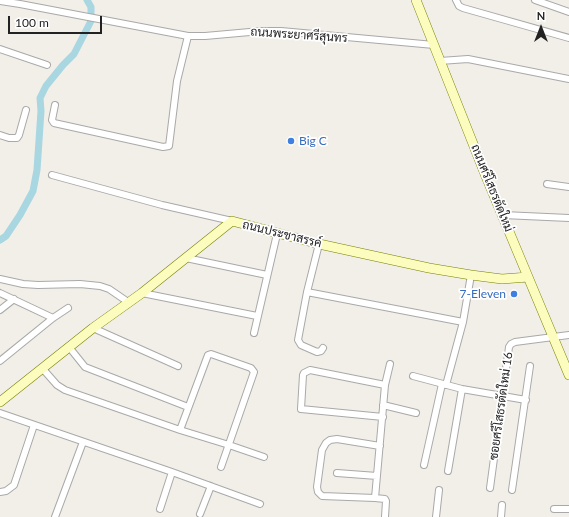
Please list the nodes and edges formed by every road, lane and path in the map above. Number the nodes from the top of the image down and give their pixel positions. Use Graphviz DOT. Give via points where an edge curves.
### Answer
graph roads {
  1 [pos="416,0"];
  2 [pos="456,0"];
  3 [pos="535,0"];
  4 [pos="0,1"];
  5 [pos="20,2"];
  6 [pos="569,12"];
  7 [pos="188,36"];
  8 [pos="569,38"];
  9 [pos="434,45"];
  10 [pos="0,49"];
  11 [pos="440,60"];
  12 [pos="47,65"];
  13 [pos="569,79"];
  14 [pos="55,104"];
  15 [pos="26,110"];
  16 [pos="0,135"];
  17 [pos="52,176"];
  18 [pos="547,184"];
  19 [pos="569,187"];
  20 [pos="502,214"];
  21 [pos="569,218"];
  22 [pos="232,221"];
  23 [pos="277,234"];
  24 [pos="319,244"];
  25 [pos="186,258"];
  26 [pos="267,275"];
  27 [pos="471,275"];
  28 [pos="528,277"];
  29 [pos="0,279"];
  30 [pos="307,292"];
  31 [pos="0,293"];
  32 [pos="142,293"];
  33 [pos="14,298"];
  34 [pos="128,302"];
  35 [pos="68,308"];
  36 [pos="0,310"];
  37 [pos="257,316"];
  38 [pos="53,318"];
  39 [pos="463,322"];
  40 [pos="94,328"];
  41 [pos="254,333"];
  42 [pos="569,335"];
  43 [pos="554,338"];
  44 [pos="69,347"];
  45 [pos="323,348"];
  46 [pos="0,361"];
  47 [pos="390,364"];
  48 [pos="178,366"];
  49 [pos="530,366"];
  50 [pos="42,368"];
  51 [pos="569,375"];
  52 [pos="413,376"];
  53 [pos="385,385"];
  54 [pos="444,385"];
  55 [pos="462,389"];
  56 [pos="503,397"];
  57 [pos="526,400"];
  58 [pos="0,402"];
  59 [pos="383,405"];
  60 [pos="188,407"];
  61 [pos="0,413"];
  62 [pos="416,413"];
  63 [pos="382,417"];
  64 [pos="34,425"];
  65 [pos="180,430"];
  66 [pos="83,442"];
  67 [pos="229,445"];
  68 [pos="380,446"];
  69 [pos="264,457"];
  70 [pos="424,465"];
  71 [pos="221,467"];
  72 [pos="448,471"];
  73 [pos="172,472"];
  74 [pos="337,473"];
  75 [pos="377,476"];
  76 [pos="211,486"];
  77 [pos="490,488"];
  78 [pos="439,490"];
  79 [pos="512,490"];
  80 [pos="0,492"];
  81 [pos="375,498"];
  82 [pos="260,504"];
  83 [pos="502,505"];
  84 [pos="554,508"];
  85 [pos="160,509"];
  86 [pos="569,509"];
  87 [pos="200,514"];
  88 [pos="54,517"];
  89 [pos="385,517"];
  90 [pos="436,517"];
  91 [pos="501,517"];
  1 -- 9 [label="street, ถนนศรีโสธรตัดใหม่"];
  2 -- 8 [label="street" via="463,8"];
  3 -- 6 [label="street"];
  4 -- 5 [label="street, ถนนพระยาศรีสุนทร"];
  5 -- 7 [label="street, ถนนพระยาศรีสุนทร"];
  7 -- 9 [label="street, ถนนพระยาศรีสุนทร" via="261,30"];
  7 -- 14 [label="street" via="177,81 169,146 163,147 54,123 52,120"];
  9 -- 11 [label="street, ถนนศรีโสธรตัดใหม่"];
  10 -- 12 [label="street"];
  11 -- 13 [label="street" via="468,59"];
  11 -- 20 [label="street, ถนนศรีโสธรตัดใหม่"];
  15 -- 16 [label="street" via="17,138"];
  17 -- 22 [label="street" via="162,206"];
  18 -- 19 [label="street"];
  20 -- 21 [label="street"];
  20 -- 28 [label="street, ถนนศรีโสธรตัดใหม่"];
  22 -- 23 [label="street, ถนนประชาสรรค์"];
  22 -- 25 [label="street, ถนนประชาสรรค์"];
  23 -- 24 [label="street, ถนนประชาสรรค์"];
  23 -- 26 [label="street"];
  24 -- 27 [label="street, ถนนประชาสรรค์"];
  24 -- 30 [label="street"];
  25 -- 26 [label="street"];
  25 -- 32 [label="street, ถนนประชาสรรค์"];
  26 -- 37 [label="street"];
  27 -- 28 [label="street, ถนนประชาสรรค์" via="502,279"];
  27 -- 39 [label="street"];
  28 -- 43 [label="street, ถนนศรีโสธรตัดใหม่"];
  29 -- 34 [label="street" via="23,284 100,286"];
  30 -- 39 [label="street"];
  30 -- 45 [label="street" via="298,340 301,345 317,352"];
  31 -- 33 [label="street"];
  32 -- 34 [label="street, ถนนประชาสรรค์"];
  32 -- 37 [label="street"];
  33 -- 36 [label="street"];
  33 -- 38 [label="street"];
  34 -- 40 [label="street, ถนนประชาสรรค์"];
  35 -- 38 [label="street"];
  37 -- 41 [label="street"];
  38 -- 46 [label="street"];
  39 -- 54 [label="street"];
  40 -- 44 [label="street, ถนนประชาสรรค์"];
  40 -- 48 [label="street"];
  42 -- 43 [label="street"];
  43 -- 51 [label="street, ถนนศรีโสธรตัดใหม่"];
  43 -- 56 [label="street, ซอยศรีโสธรตัดใหม่ 16" via="511,344"];
  44 -- 50 [label="street, ถนนประชาสรรค์"];
  44 -- 60 [label="street" via="85,367"];
  47 -- 53 [label="street"];
  49 -- 57 [label="street"];
  50 -- 58 [label="street, ถนนประชาสรรค์"];
  50 -- 65 [label="street" via="56,385 65,390"];
  52 -- 54 [label="street"];
  53 -- 59 [label="street"];
  53 -- 63 [label="street" via="310,370 302,375 301,408"];
  54 -- 55 [label="street"];
  54 -- 70 [label="street"];
  55 -- 56 [label="street"];
  55 -- 72 [label="street"];
  56 -- 57 [label="street"];
  56 -- 77 [label="street, ซอยศรีโสธรตัดใหม่ 16"];
  57 -- 79 [label="street"];
  59 -- 62 [label="street"];
  59 -- 63 [label="street"];
  60 -- 65 [label="street"];
  60 -- 67 [label="street" via="208,355 251,368 254,372"];
  61 -- 64 [label="street"];
  63 -- 68 [label="street"];
  64 -- 66 [label="street"];
  64 -- 80 [label="street" via="14,485"];
  65 -- 67 [label="street"];
  66 -- 73 [label="street"];
  66 -- 88 [label="street"];
  67 -- 69 [label="street"];
  67 -- 71 [label="street"];
  68 -- 75 [label="street"];
  68 -- 81 [label="street" via="330,440 322,450 317,487 322,496"];
  73 -- 76 [label="street"];
  73 -- 85 [label="street"];
  74 -- 75 [label="street"];
  75 -- 81 [label="street"];
  76 -- 82 [label="street"];
  76 -- 87 [label="street"];
  78 -- 90 [label="street"];
  81 -- 89 [label="street" via="386,500"];
  83 -- 91 [label="street"];
  84 -- 86 [label="street"];
}
